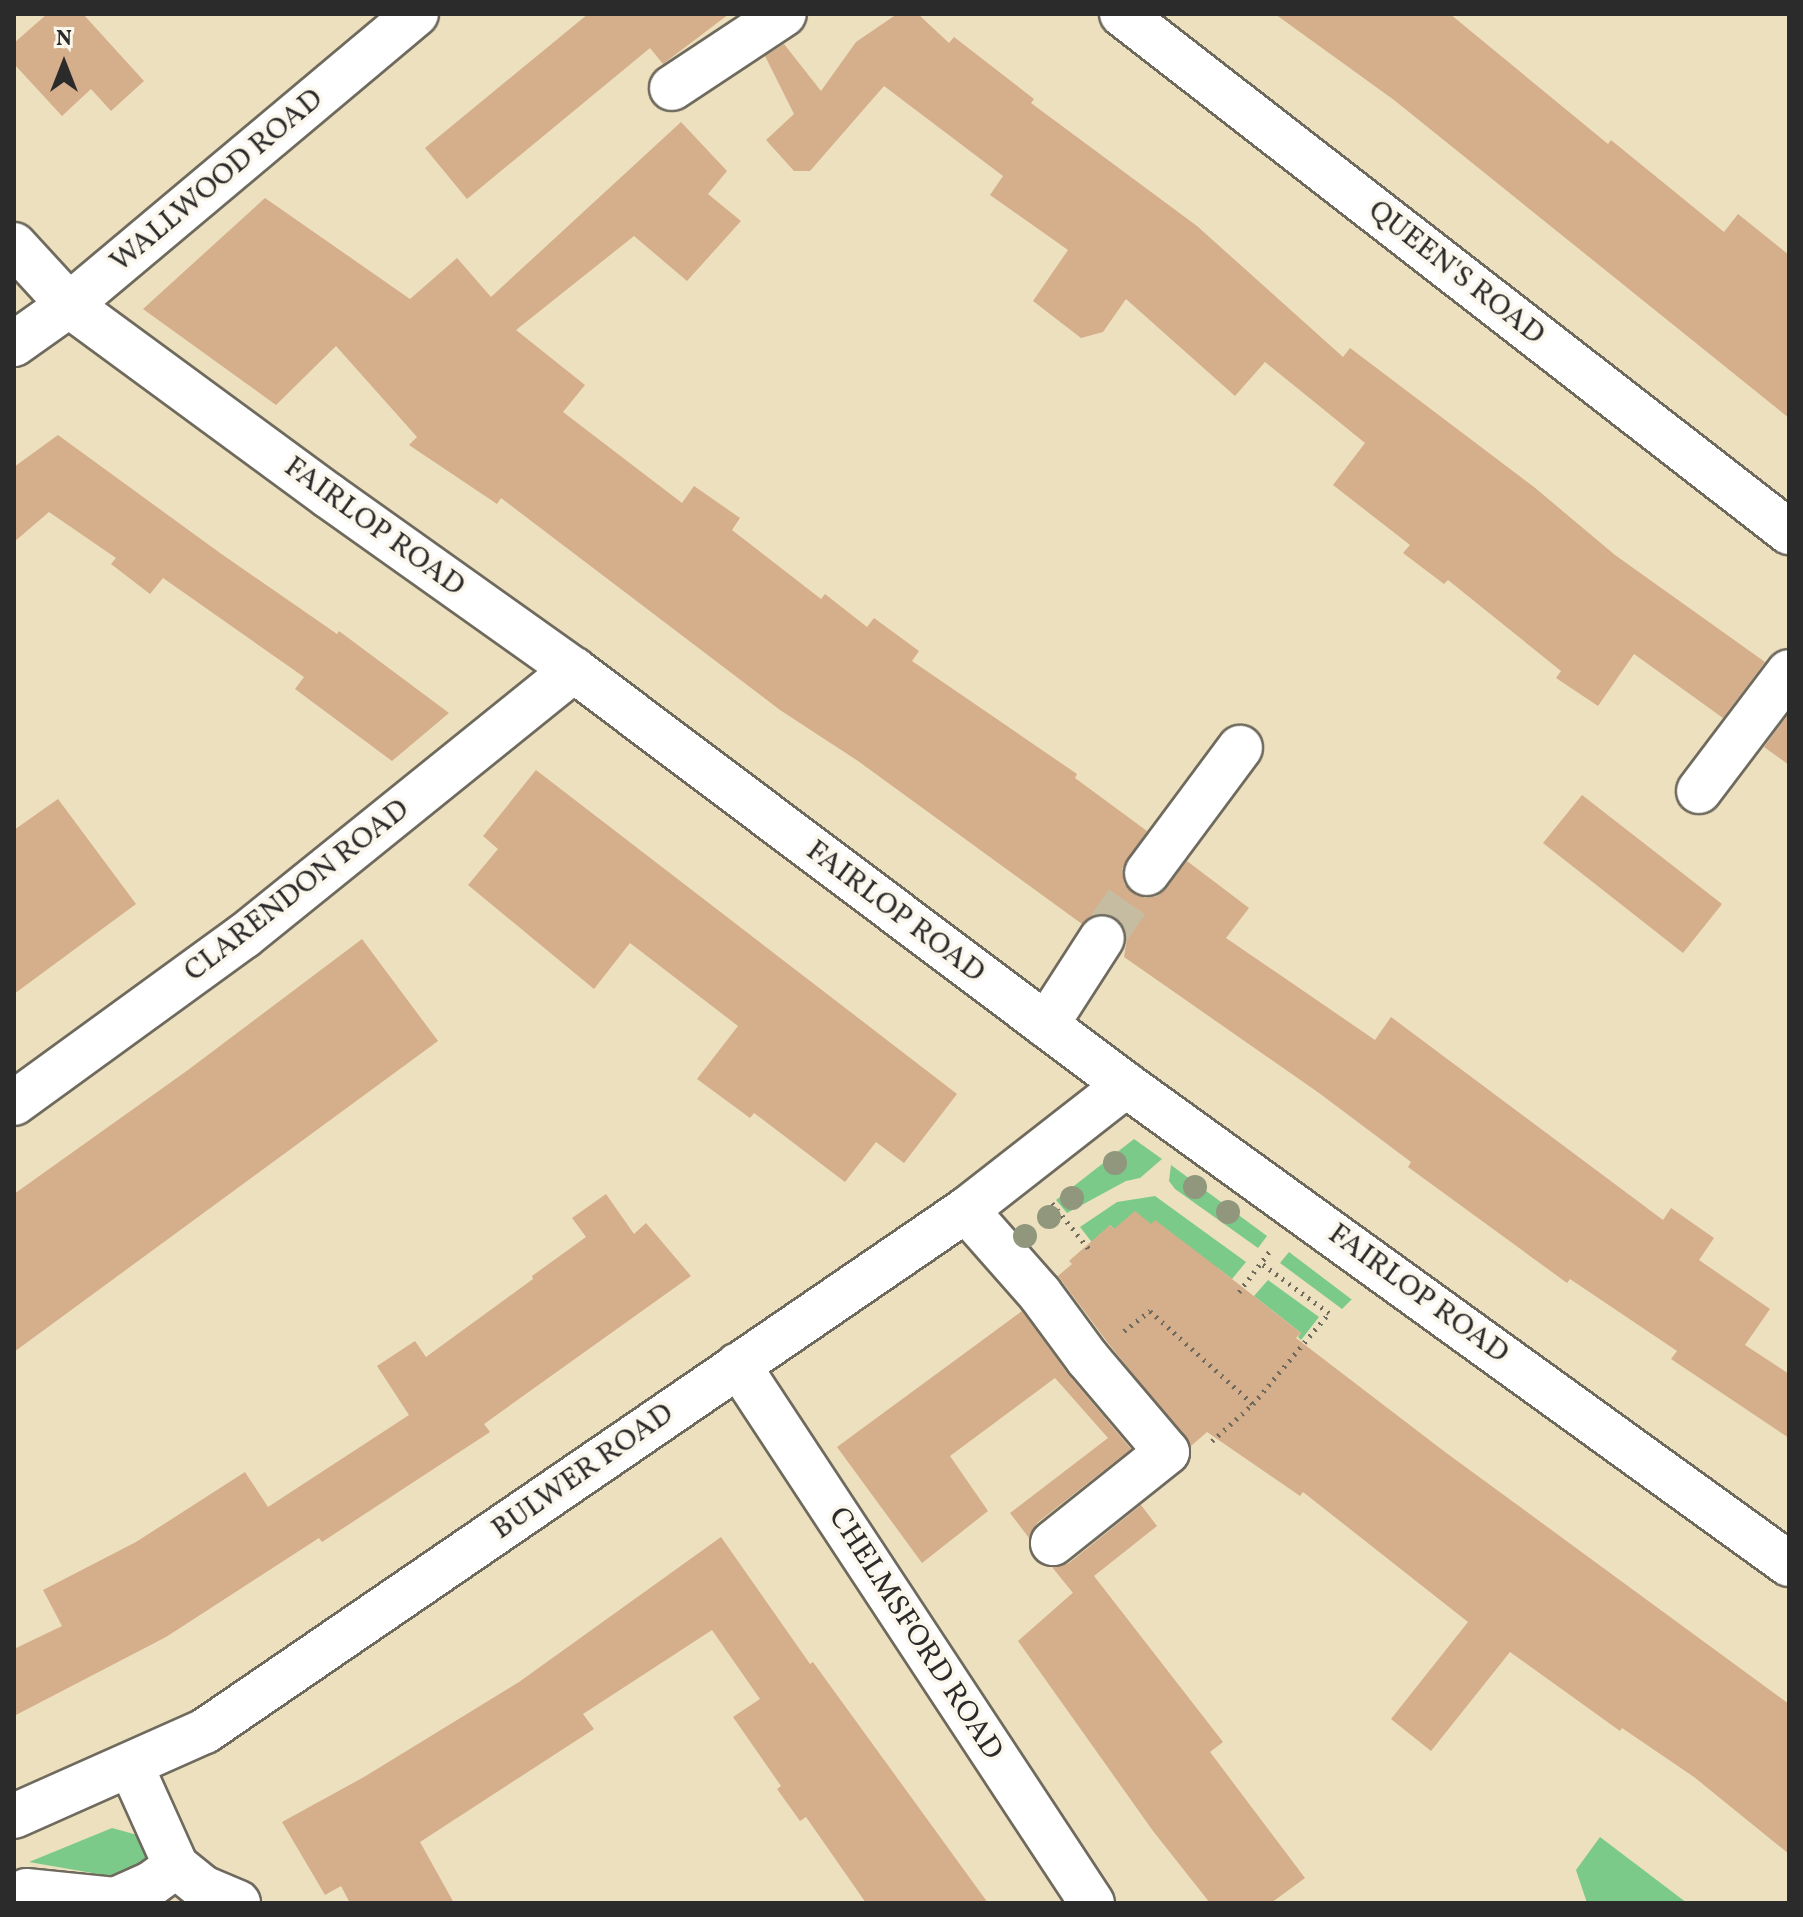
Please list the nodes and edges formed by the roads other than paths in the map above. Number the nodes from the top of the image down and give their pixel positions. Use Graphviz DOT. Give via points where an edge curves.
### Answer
graph roads {
  1 [pos="416,14"];
  2 [pos="784,14"];
  3 [pos="1122,14"];
  4 [pos="672,88"];
  5 [pos="14,245"];
  6 [pos="69,305"];
  7 [pos="14,344"];
  8 [pos="1789,532"];
  9 [pos="574,670"];
  10 [pos="1789,672"];
  11 [pos="1240,748"];
  12 [pos="1699,791"];
  13 [pos="1147,873"];
  14 [pos="1102,938"];
  15 [pos="1046,1025"];
  16 [pos="1126,1085"];
  17 [pos="14,1103"];
  18 [pos="966,1210"];
  19 [pos="738,1365"];
  20 [pos="1053,1543"];
  21 [pos="1789,1564"];
  22 [pos="131,1766"];
  23 [pos="14,1816"];
  24 [pos="203,1890"];
  25 [pos="26,1891"];
  26 [pos="1092,1903"];
  1 -- 6 [label="street, WALLWOOD ROAD"];
  2 -- 4 [label="street"];
  3 -- 8 [label="street, QUEEN'S ROAD"];
  5 -- 6 [label="street, FAIRLOP ROAD"];
  6 -- 7 [label="street, WALLWOOD ROAD"];
  6 -- 9 [label="street, FAIRLOP ROAD"];
  9 -- 15 [label="street, FAIRLOP ROAD"];
  9 -- 17 [label="street, CLARENDON ROAD" via="244,936"];
  10 -- 12 [label="street"];
  11 -- 13 [label="street"];
  14 -- 15 [label="street"];
  15 -- 16 [label="street, FAIRLOP ROAD"];
  16 -- 18 [label="street, BULWER ROAD"];
  16 -- 21 [label="street, FAIRLOP ROAD"];
  18 -- 19 [label="street, BULWER ROAD"];
  18 -- 20 [label="street" via="1167,1452"];
  19 -- 22 [label="street, BULWER ROAD" via="205,1731"];
  19 -- 26 [label="street, CHELMSFORD ROAD"];
  22 -- 23 [label="street, BULWER ROAD"];
  22 -- 24 [label="street"];
  24 -- 25 [label="street" via="151,1884 115,1900"];
}
